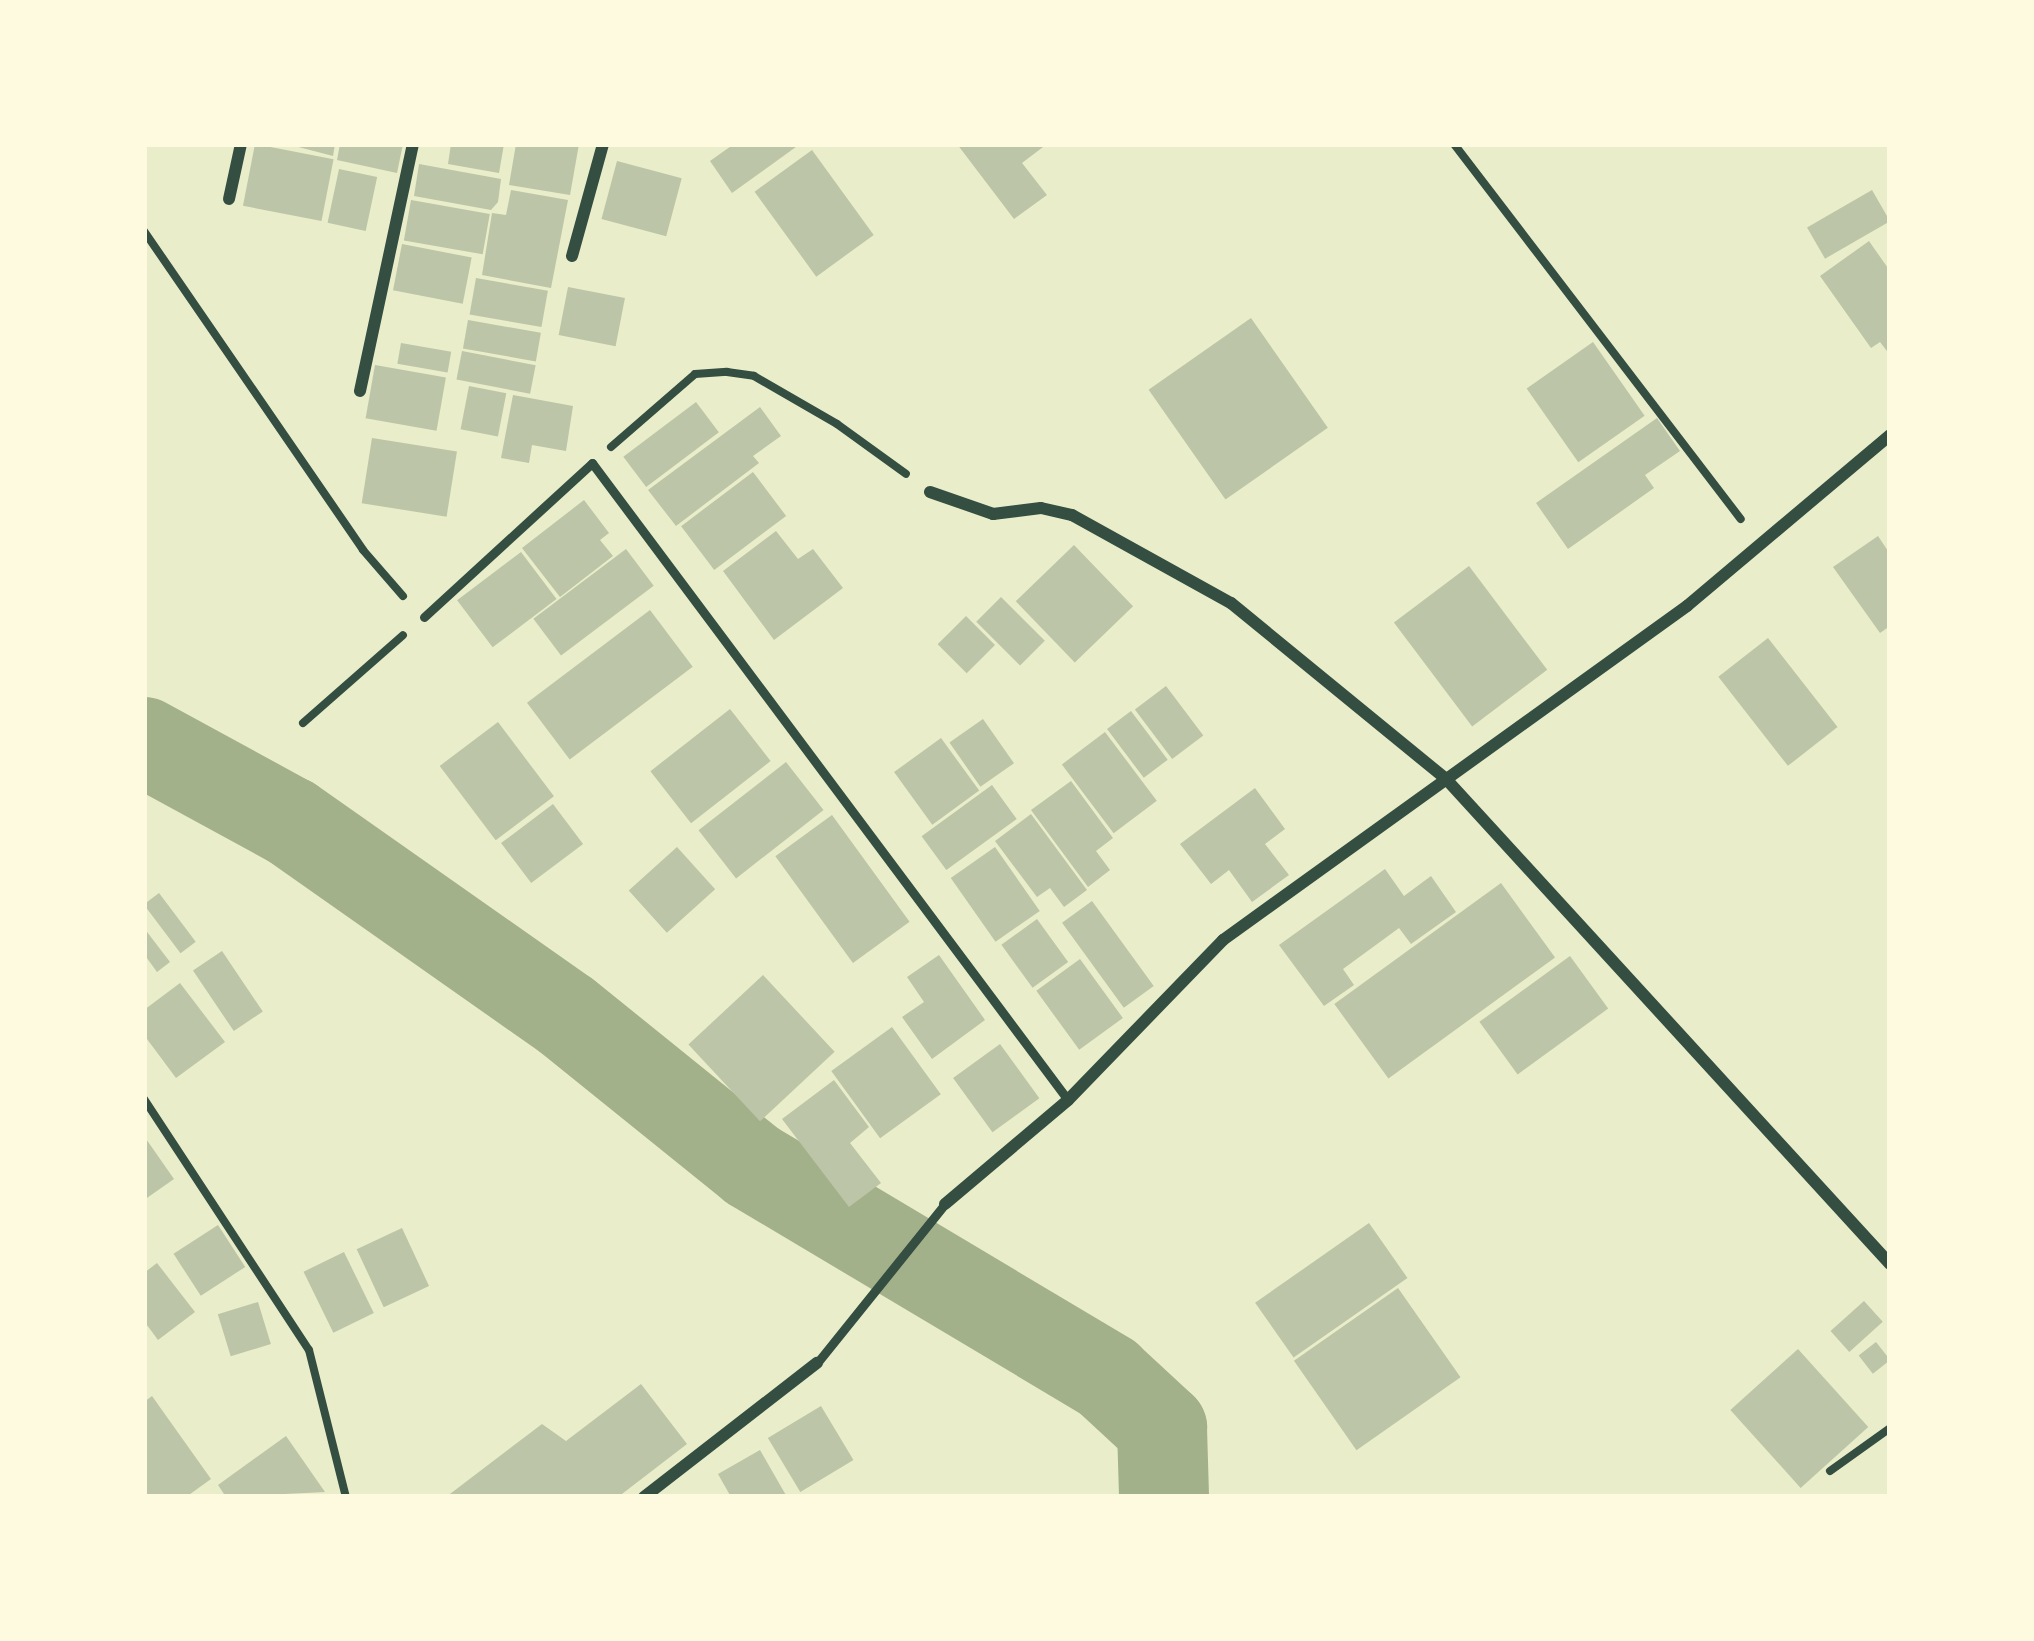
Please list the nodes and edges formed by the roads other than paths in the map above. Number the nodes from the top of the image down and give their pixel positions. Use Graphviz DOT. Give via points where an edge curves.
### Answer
graph roads {
  1 [pos="241,144"];
  2 [pos="413,144"];
  3 [pos="603,144"];
  4 [pos="229,199"];
  5 [pos="572,256"];
  6 [pos="360,391"];
  7 [pos="1890,435"];
  8 [pos="930,492"];
  9 [pos="424,617"];
  10 [pos="1447,779"];
  11 [pos="1068,1100"];
  12 [pos="945,1204"];
  13 [pos="1890,1264"];
  14 [pos="818,1363"];
  15 [pos="644,1497"];
  1 -- 4 [label="street"];
  2 -- 6 [label="street"];
  3 -- 5 [label="street"];
  7 -- 10 [label="street" via="1760,544"];
  8 -- 10 [label="street" via="961,508 1041,508 1103,529 1231,602"];
  9 -- 11 [label="lane" via="592,463"];
  10 -- 11 [label="street" via="1223,940"];
  10 -- 13 [label="street"];
  11 -- 12 [label="street"];
  12 -- 14 [label="lane"];
  14 -- 15 [label="street"];
}
